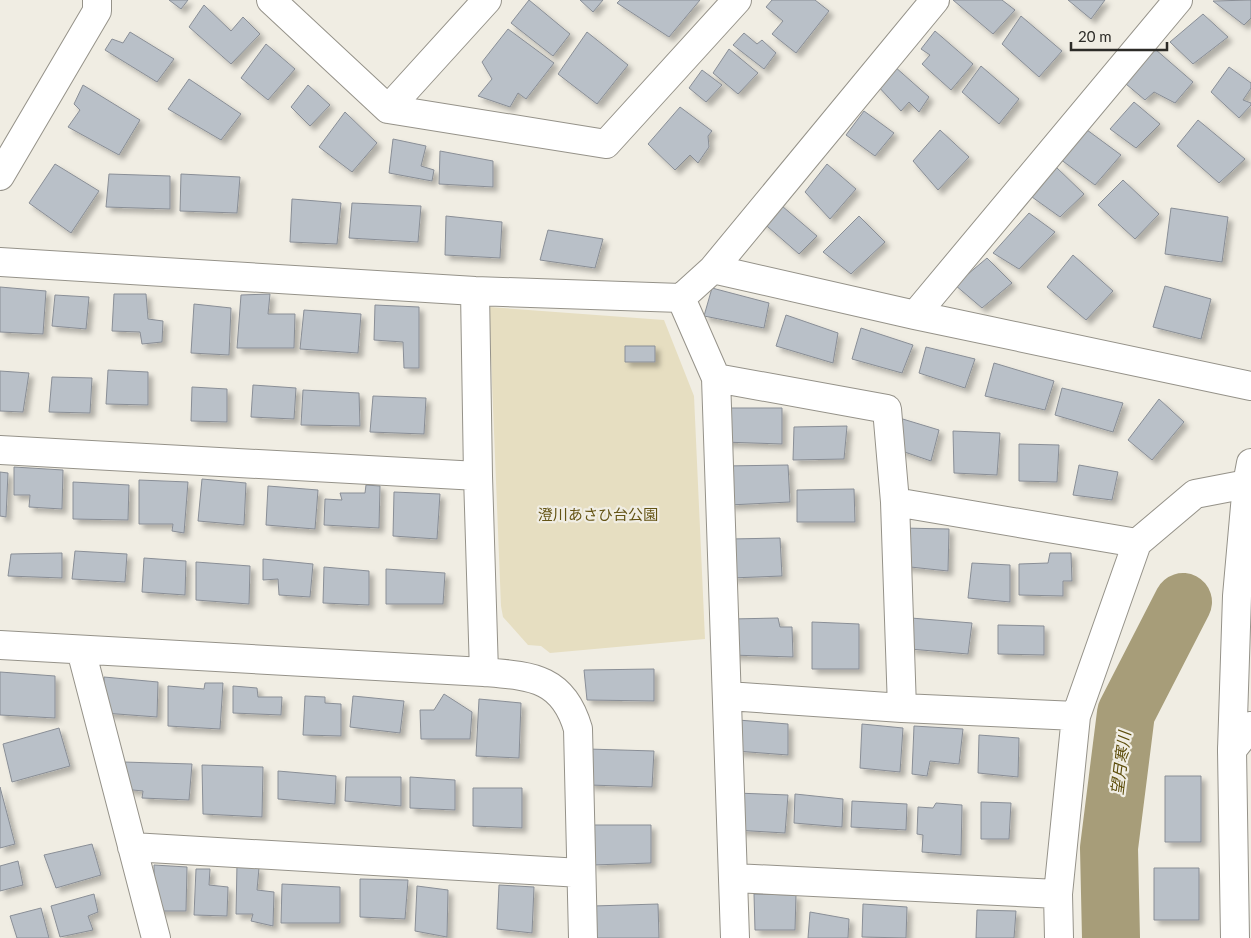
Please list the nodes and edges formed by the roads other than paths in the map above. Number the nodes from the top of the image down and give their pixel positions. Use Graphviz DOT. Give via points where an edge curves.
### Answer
graph roads {
  1 [pos="97,0"];
  2 [pos="271,0"];
  3 [pos="487,0"];
  4 [pos="737,0"];
  5 [pos="935,0"];
  6 [pos="1178,0"];
  7 [pos="388,109"];
  8 [pos="0,176"];
  9 [pos="0,262"];
  10 [pos="713,269"];
  11 [pos="475,292"];
  12 [pos="681,298"];
  13 [pos="915,315"];
  14 [pos="716,378"];
  15 [pos="1251,386"];
  16 [pos="0,450"];
  17 [pos="1249,474"];
  18 [pos="478,476"];
  19 [pos="895,502"];
  20 [pos="1137,543"];
  21 [pos="0,645"];
  22 [pos="81,650"];
  23 [pos="484,672"];
  24 [pos="728,696"];
  25 [pos="902,708"];
  26 [pos="1076,716"];
  27 [pos="1251,726"];
  28 [pos="1232,750"];
  29 [pos="132,847"];
  30 [pos="581,873"];
  31 [pos="734,878"];
  32 [pos="1058,894"];
  33 [pos="156,938"];
  34 [pos="583,938"];
  35 [pos="735,938"];
  36 [pos="1059,938"];
  37 [pos="1235,938"];
  1 -- 8 [label="street" via="97,11"];
  2 -- 7 [label="street"];
  3 -- 7 [label="street"];
  4 -- 7 [label="street" via="606,144"];
  5 -- 10 [label="street"];
  6 -- 13 [label="street"];
  9 -- 11 [label="street"];
  10 -- 12 [label="street"];
  10 -- 13 [label="street"];
  11 -- 12 [label="street"];
  11 -- 18 [label="street"];
  12 -- 14 [label="street"];
  13 -- 15 [label="street"];
  14 -- 19 [label="street" via="887,409"];
  14 -- 24 [label="street"];
  16 -- 18 [label="street"];
  17 -- 20 [label="street" via="1195,494"];
  17 -- 28 [label="street" via="1237,596"];
  18 -- 23 [label="street"];
  19 -- 20 [label="street"];
  19 -- 25 [label="street"];
  20 -- 26 [label="street"];
  21 -- 22 [label="street"];
  22 -- 23 [label="street"];
  22 -- 29 [label="street"];
  23 -- 30 [label="street" via="526,676 547,684 564,698 574,715 578,729"];
  24 -- 25 [label="street"];
  24 -- 31 [label="street"];
  25 -- 26 [label="street"];
  26 -- 32 [label="street"];
  27 -- 28 [label="street"];
  28 -- 37 [label="street"];
  29 -- 30 [label="street"];
  29 -- 33 [label="street"];
  30 -- 34 [label="street"];
  31 -- 32 [label="street"];
  31 -- 35 [label="street"];
  32 -- 36 [label="street"];
}
